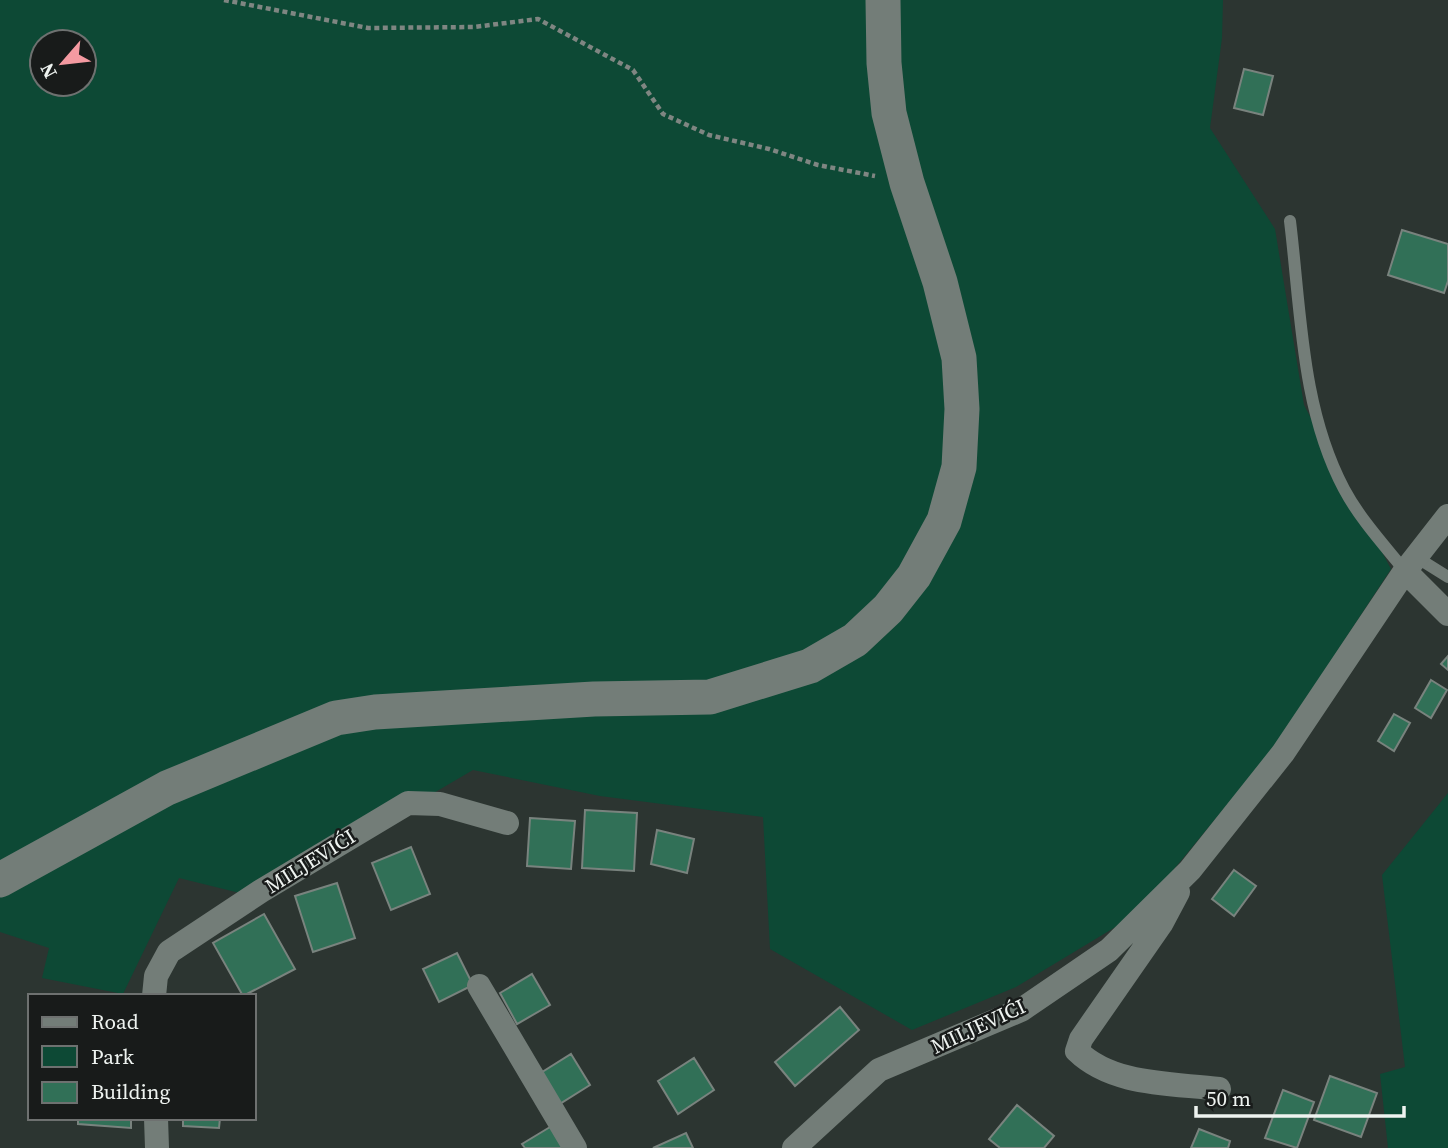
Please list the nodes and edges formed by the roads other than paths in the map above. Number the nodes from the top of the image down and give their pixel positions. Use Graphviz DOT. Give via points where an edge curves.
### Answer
graph roads {
  1 [pos="883,0"];
  2 [pos="1290,221"];
  3 [pos="1448,516"];
  4 [pos="1410,564"];
  5 [pos="1448,577"];
  6 [pos="1448,614"];
  7 [pos="507,823"];
  8 [pos="1190,870"];
  9 [pos="0,880"];
  10 [pos="479,986"];
  11 [pos="154,994"];
  12 [pos="1219,1089"];
  13 [pos="156,1120"];
  14 [pos="157,1148"];
  15 [pos="575,1148"];
  16 [pos="794,1148"];
  1 -- 9 [label="main road" via="889,113 906,183 940,282 958,358 962,409 959,467 944,521 914,576 888,609 855,640 810,666 710,697 594,699 336,718 167,788"];
  2 -- 4 [label="lane" via="1310,388 1322,441 1345,492"];
  3 -- 4 [label="street, MILJEVIĆI"];
  4 -- 5 [label="lane"];
  4 -- 6 [label="street"];
  4 -- 8 [label="street, MILJEVIĆI" via="1283,752"];
  7 -- 11 [label="street, MILJEVIĆI" via="440,804 408,803 169,952 156,976"];
  8 -- 12 [label="street, MILJEVIĆI" via="1161,924 1077,1051 1089,1063 1114,1075"];
  8 -- 16 [label="street, MILJEVIĆI" via="1109,950 1021,1010 879,1070"];
  10 -- 15 [label="street"];
  13 -- 14 [label="street"];
}
